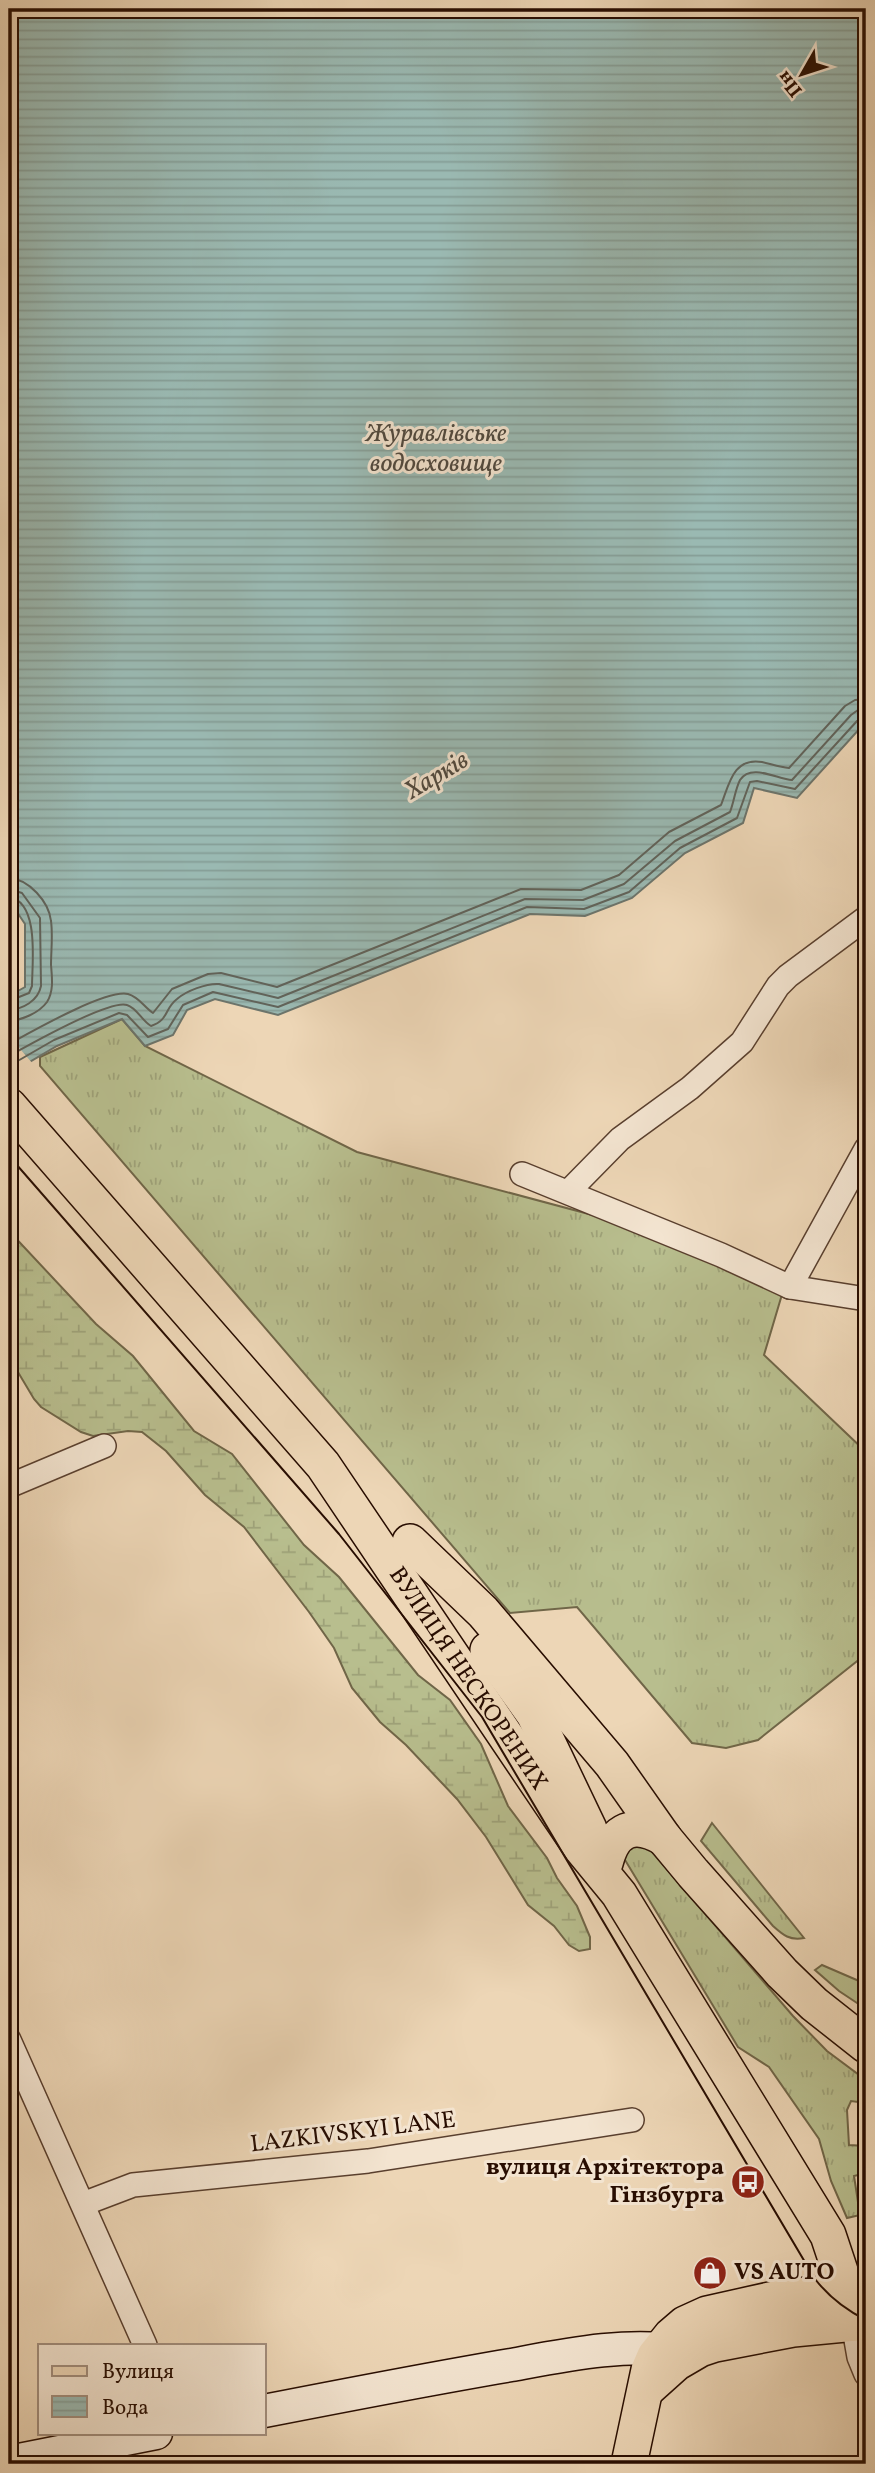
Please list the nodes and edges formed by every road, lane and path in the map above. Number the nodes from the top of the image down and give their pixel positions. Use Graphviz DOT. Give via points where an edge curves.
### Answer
graph roads {
  1 [pos="866,918"];
  2 [pos="9,1105"];
  3 [pos="866,1149"];
  4 [pos="522,1174"];
  5 [pos="568,1192"];
  6 [pos="790,1287"];
  7 [pos="866,1299"];
  8 [pos="104,1446"];
  9 [pos="9,1486"];
  10 [pos="399,1551"];
  11 [pos="534,1714"];
  12 [pos="664,1838"];
  13 [pos="611,1876"];
  14 [pos="9,2040"];
  15 [pos="866,2045"];
  16 [pos="16,2071"];
  17 [pos="632,2120"];
  18 [pos="83,2204"];
  19 [pos="858,2307"];
  20 [pos="145,2344"];
  21 [pos="675,2351"];
  22 [pos="866,2374"];
  23 [pos="266,2411"];
  24 [pos="151,2434"];
  25 [pos="9,2462"];
  26 [pos="629,2464"];
  1 -- 5 [label="street" via="788,976 741,1042 690,1088 620,1139"];
  2 -- 10 [label="main road, ВУЛИЦЯ НЕСКОРЕНИХ"];
  3 -- 6 [label="street"];
  4 -- 5 [label="street"];
  5 -- 6 [label="street"];
  6 -- 7 [label="street"];
  8 -- 9 [label="street"];
  10 -- 11 [label="main road"];
  10 -- 12 [label="main road" via="491,1622 612,1764"];
  10 -- 13 [label="main road, ВУЛИЦЯ НЕСКОРЕНИХ" via="447,1652 582,1849"];
  11 -- 12 [label="main road"];
  11 -- 13 [label="main road, ВУЛИЦЯ НЕСКОРЕНИХ"];
  12 -- 13 [label="main road" via="647,1828 625,1831 615,1841"];
  12 -- 15 [label="main road" via="782,1973"];
  13 -- 19 [label="main road, ВУЛИЦЯ НЕСКОРЕНИХ" via="828,2235"];
  14 -- 16 [label="street"];
  16 -- 18 [label="street"];
  17 -- 18 [label="street, LAZKIVSKYI LANE" via="368,2161 132,2185"];
  18 -- 20 [label="street"];
  19 -- 21 [label="main road" via="769,2333"];
  19 -- 22 [label="street" via="859,2357"];
  21 -- 23 [label="main road" via="575,2353"];
  21 -- 26 [label="main road" via="676,2363 645,2391"];
  24 -- 25 [label="main road"];
}
